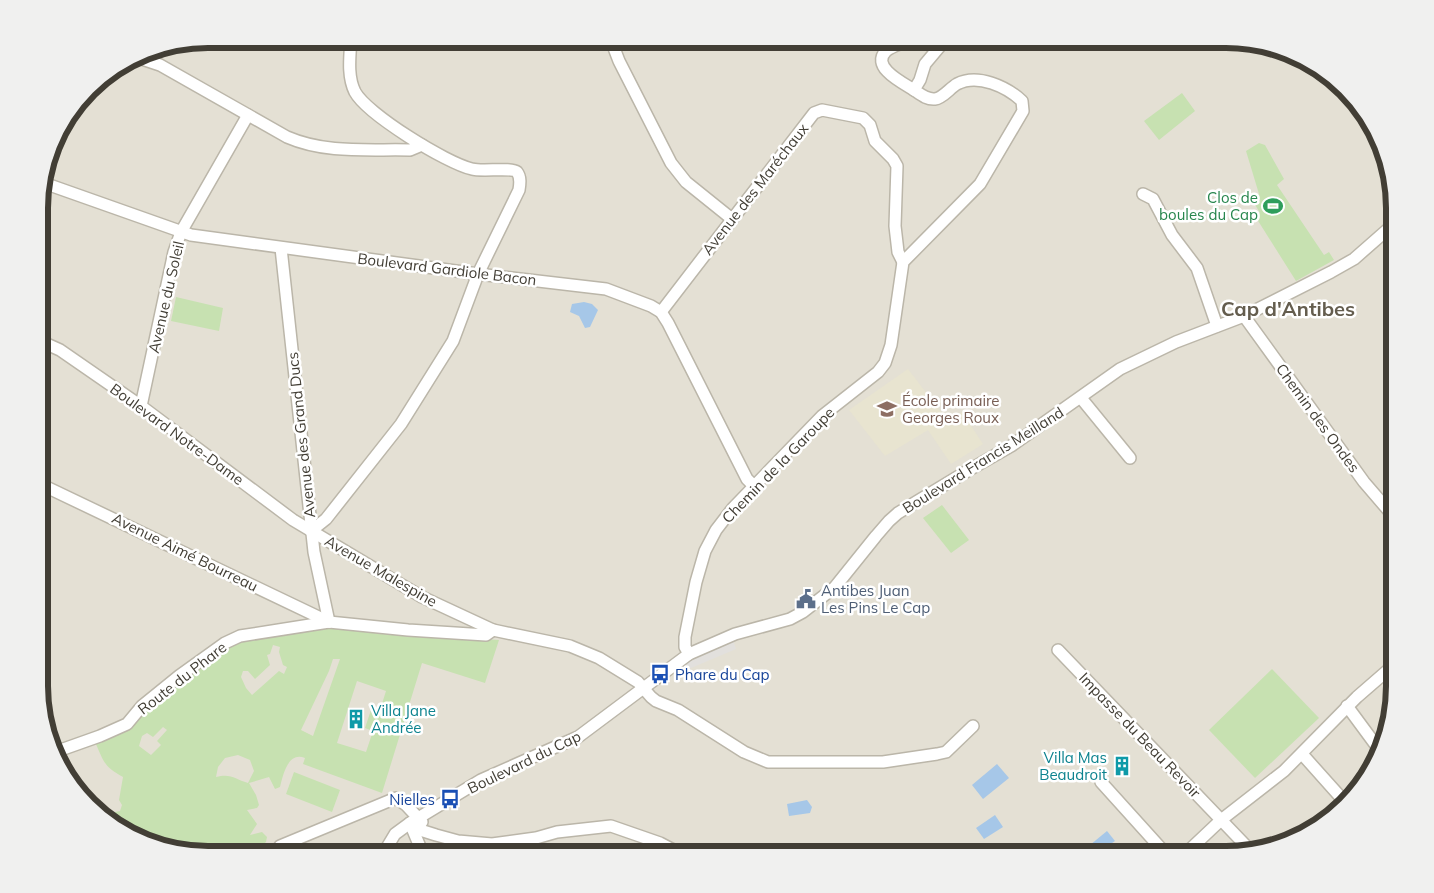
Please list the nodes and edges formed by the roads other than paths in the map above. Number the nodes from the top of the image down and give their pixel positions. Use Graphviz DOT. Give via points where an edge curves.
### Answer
graph roads {
  1 [pos="351,48"];
  2 [pos="614,48"];
  3 [pos="893,48"];
  4 [pos="938,48"];
  5 [pos="146,60"];
  6 [pos="914,90"];
  7 [pos="248,115"];
  8 [pos="422,145"];
  9 [pos="49,185"];
  10 [pos="1143,194"];
  11 [pos="732,219"];
  12 [pos="1386,231"];
  13 [pos="181,232"];
  14 [pos="281,248"];
  15 [pos="904,262"];
  16 [pos="478,274"];
  17 [pos="661,312"];
  18 [pos="1244,316"];
  19 [pos="1217,326"];
  20 [pos="47,344"];
  21 [pos="1080,398"];
  22 [pos="141,406"];
  23 [pos="1130,458"];
  24 [pos="754,486"];
  25 [pos="47,487"];
  26 [pos="1386,508"];
  27 [pos="311,531"];
  28 [pos="329,622"];
  29 [pos="493,630"];
  30 [pos="1058,650"];
  31 [pos="689,654"];
  32 [pos="1386,672"];
  33 [pos="643,688"];
  34 [pos="1347,706"];
  35 [pos="973,726"];
  36 [pos="1375,744"];
  37 [pos="61,750"];
  38 [pos="1302,754"];
  39 [pos="1101,782"];
  40 [pos="1341,798"];
  41 [pos="414,820"];
  42 [pos="1222,820"];
  43 [pos="1244,844"];
  44 [pos="1158,845"];
  45 [pos="1195,845"];
  46 [pos="280,846"];
  47 [pos="388,846"];
  48 [pos="420,846"];
  49 [pos="665,846"];
  1 -- 8 [label="street" via="350,74 354,90 362,102"];
  2 -- 11 [label="street" via="671,162 686,182"];
  3 -- 6 [label="street" via="885,52 882,59 884,68"];
  4 -- 6 [label="street" via="925,64"];
  5 -- 7 [label="street" via="160,64"];
  6 -- 15 [label="street" via="929,99 937,99 958,84 981,80 1014,94 1022,101 1023,111 980,184"];
  7 -- 8 [label="street" via="302,144 324,148 410,150"];
  7 -- 13 [label="street, Avenue du Soleil"];
  8 -- 16 [label="street" via="457,165 474,170 510,168 520,180 519,190"];
  9 -- 13 [label="street, Boulevard Gardiole Bacon"];
  10 -- 19 [label="street" via="1153,199 1172,236 1197,268"];
  11 -- 15 [label="street, Avenue des Maréchaux" via="814,113 822,110 863,118 870,125 875,141 897,166 896,226 898,252"];
  11 -- 17 [label="street, Avenue des Maréchaux"];
  12 -- 18 [label="street, Boulevard Francis Meilland" via="1346,264"];
  13 -- 14 [label="street, Boulevard Gardiole Bacon"];
  13 -- 22 [label="street, Avenue du Soleil"];
  14 -- 16 [label="street, Boulevard Gardiole Bacon"];
  14 -- 27 [label="street, Avenue des Grand Ducs"];
  15 -- 24 [label="street, Chemin de la Garoupe" via="892,345 885,363 869,381 822,416"];
  16 -- 17 [label="street, Boulevard Gardiole Bacon" via="606,289"];
  16 -- 27 [label="street" via="452,341 401,424 326,519"];
  17 -- 24 [label="street" via="747,479"];
  18 -- 19 [label="street, Boulevard Francis Meilland"];
  18 -- 26 [label="street, Chemin des Ondes"];
  19 -- 21 [label="street, Boulevard Francis Meilland" via="1135,361"];
  20 -- 22 [label="street, Boulevard Notre-Dame"];
  21 -- 23 [label="street"];
  21 -- 31 [label="street, Boulevard Francis Meilland" via="1011,446 898,513 835,586 803,612 735,634"];
  22 -- 27 [label="street, Boulevard Notre-Dame"];
  24 -- 31 [label="street, Chemin de la Garoupe" via="733,508 705,551 685,637"];
  25 -- 28 [label="street, Avenue Aimé Bourreau"];
  27 -- 28 [label="street, Avenue des Grand Ducs"];
  27 -- 29 [label="street, Avenue Malespine" via="422,597"];
  28 -- 29 [label="street, Route du Phare" via="486,635"];
  28 -- 37 [label="street, Route du Phare" via="240,636 225,643 142,706 127,724"];
  29 -- 33 [label="street, Avenue Malespine" via="570,646 599,658"];
  30 -- 42 [label="street, Impasse du Beau Revoir"];
  31 -- 33 [label="street, Boulevard Francis Meilland"];
  32 -- 34 [label="street"];
  33 -- 35 [label="street, Avenue Malespine" via="656,701 678,710 744,752 768,762 883,762 937,754 946,752"];
  33 -- 41 [label="street, Boulevard du Cap" via="578,737 481,780"];
  34 -- 36 [label="street"];
  34 -- 38 [label="street"];
  38 -- 40 [label="street"];
  38 -- 42 [label="street"];
  39 -- 44 [label="street"];
  41 -- 46 [label="street" via="396,798"];
  41 -- 47 [label="street, Boulevard du Cap" via="396,834"];
  41 -- 48 [label="street"];
  41 -- 49 [label="street" via="418,829 458,841 492,844 611,826"];
  42 -- 43 [label="street, Impasse du Beau Revoir"];
  42 -- 45 [label="street"];
}
